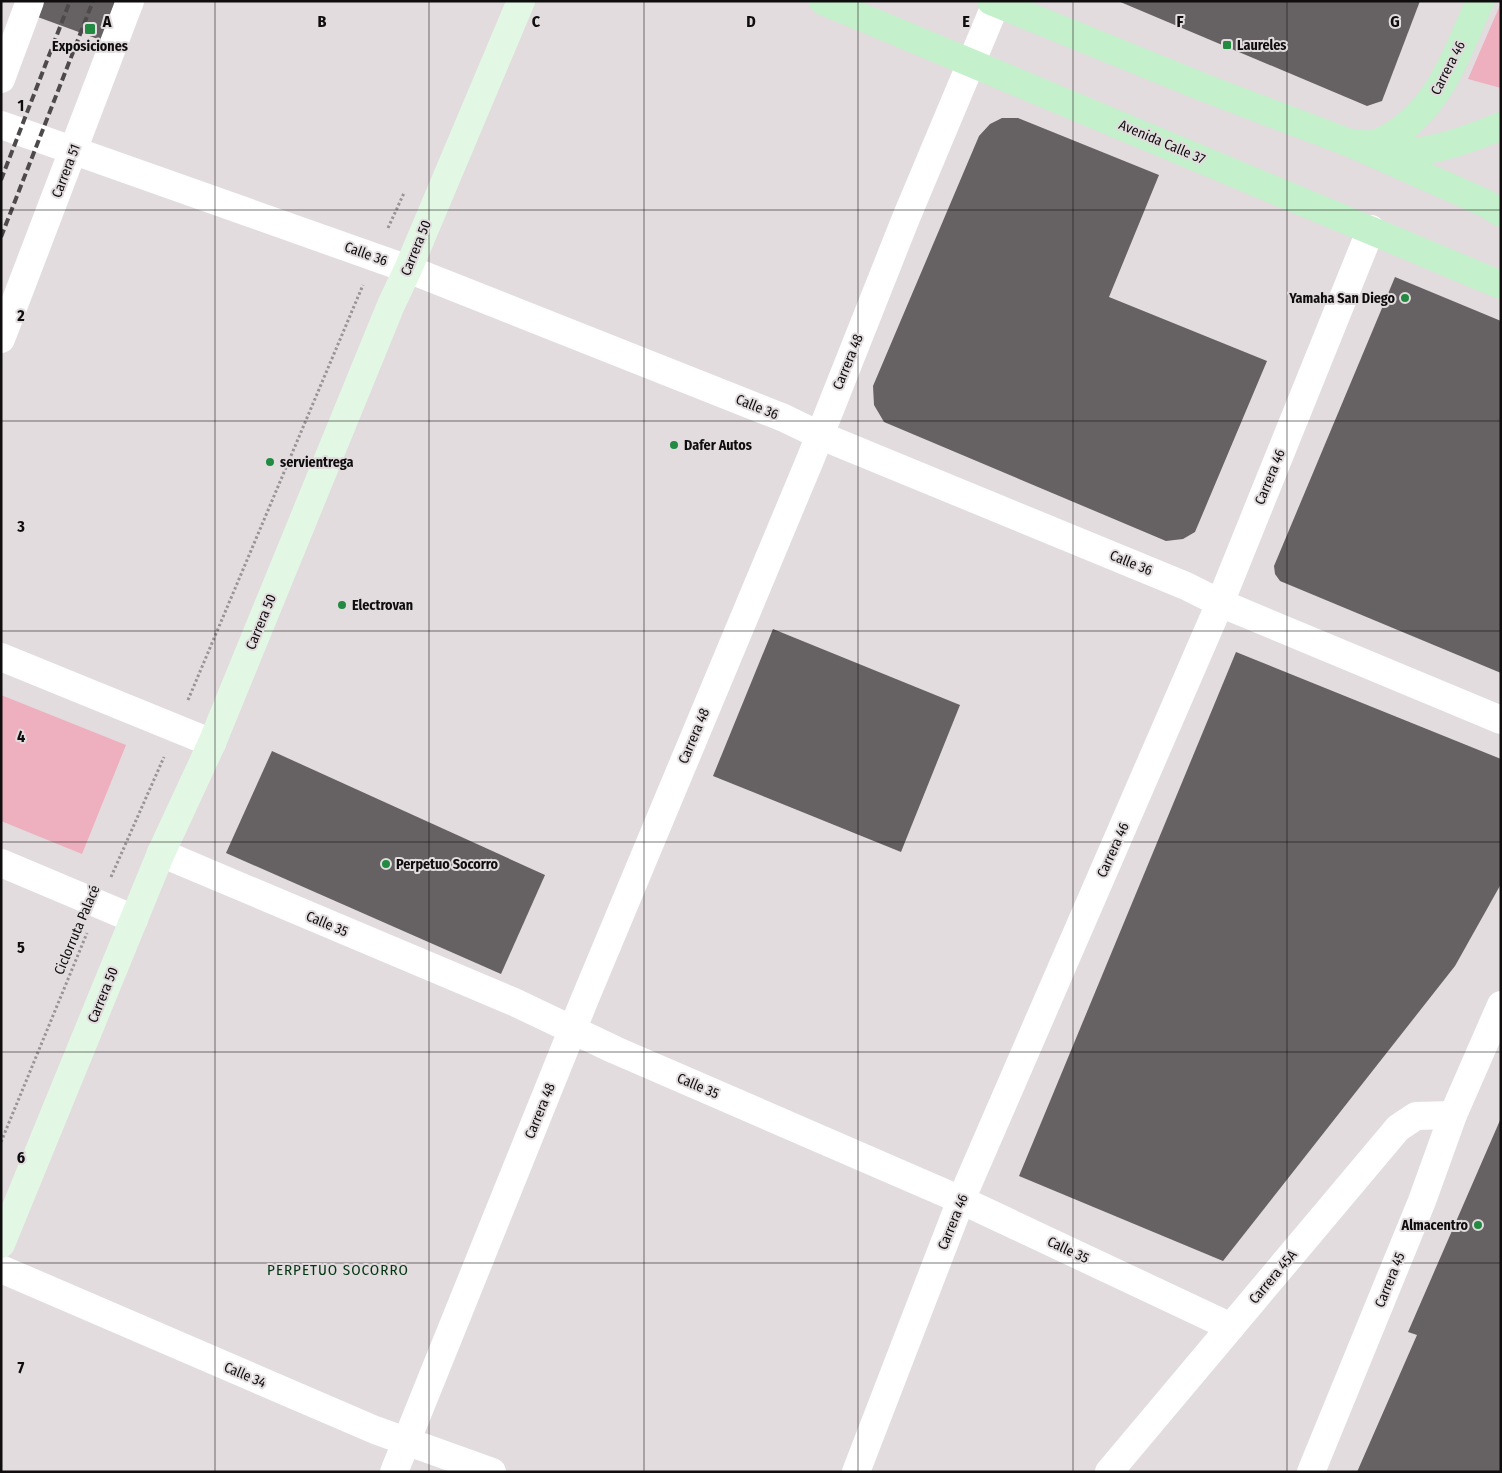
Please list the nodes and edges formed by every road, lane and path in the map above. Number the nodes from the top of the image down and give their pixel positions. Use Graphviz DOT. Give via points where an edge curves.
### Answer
graph roads {
  1 [pos="30,1"];
  2 [pos="130,1"];
  3 [pos="522,1"];
  4 [pos="823,1"];
  5 [pos="1480,1"];
  6 [pos="994,2"];
  7 [pos="972,63"];
  8 [pos="1,79"];
  9 [pos="1,125"];
  10 [pos="1501,126"];
  11 [pos="1350,143"];
  12 [pos="74,150"];
  13 [pos="1501,213"];
  14 [pos="1371,229"];
  15 [pos="408,270"];
  16 [pos="1501,285"];
  17 [pos="1,339"];
  18 [pos="819,435"];
  19 [pos="1220,603"];
  20 [pos="1,656"];
  21 [pos="1501,720"];
  22 [pos="176,728"];
  23 [pos="212,743"];
  24 [pos="161,853"];
  25 [pos="1,864"];
  26 [pos="99,904"];
  27 [pos="134,919"];
  28 [pos="1501,1005"];
  29 [pos="572,1031"];
  30 [pos="1454,1115"];
  31 [pos="1,1142"];
  32 [pos="961,1200"];
  33 [pos="1,1244"];
  34 [pos="1,1269"];
  35 [pos="1231,1327"];
  36 [pos="406,1441"];
  37 [pos="394,1472"];
  38 [pos="492,1472"];
  39 [pos="856,1472"];
  40 [pos="1109,1472"];
  41 [pos="1311,1472"];
  1 -- 8 [label="street"];
  2 -- 12 [label="street, Carrera 51"];
  3 -- 15 [label="main road, Carrera 50"];
  4 -- 7 [label="main road, Avenida Calle 37"];
  5 -- 11 [label="main road, Carrera 46" via="1448,75 1431,102 1406,126 1376,144"];
  6 -- 7 [label="street, Carrera 48"];
  6 -- 11 [label="main road"];
  7 -- 14 [label="main road, Avenida Calle 37"];
  7 -- 18 [label="street, Carrera 48"];
  9 -- 12 [label="street, Calle 36"];
  10 -- 11 [label="main road" via="1442,146 1392,153"];
  11 -- 13 [label="main road"];
  12 -- 15 [label="street, Calle 36"];
  12 -- 17 [label="street, Carrera 51"];
  14 -- 16 [label="main road, Avenida Calle 37"];
  14 -- 19 [label="street, Carrera 46"];
  15 -- 18 [label="street, Calle 36" via="784,418"];
  15 -- 23 [label="main road, Carrera 50"];
  18 -- 19 [label="street, Calle 36" via="1186,586"];
  18 -- 29 [label="street, Carrera 48"];
  19 -- 21 [label="street, Calle 36"];
  19 -- 32 [label="street, Carrera 46"];
  20 -- 22 [label="street"];
  22 -- 23 [label="street"];
  22 -- 26 [label="path, Ciclorruta Palacé"];
  23 -- 24 [label="main road, Carrera 50"];
  24 -- 27 [label="main road, Carrera 50"];
  24 -- 29 [label="street, Calle 35" via="514,1002"];
  25 -- 26 [label="street"];
  26 -- 27 [label="street"];
  26 -- 31 [label="path, Ciclorruta Palacé"];
  27 -- 33 [label="main road, Carrera 50"];
  28 -- 30 [label="street, Carrera 45"];
  29 -- 32 [label="street, Calle 35"];
  29 -- 36 [label="street, Carrera 48"];
  30 -- 35 [label="street, Carrera 45A" via="1416,1116 1398,1128"];
  30 -- 41 [label="street, Carrera 45"];
  32 -- 35 [label="street, Calle 35"];
  32 -- 39 [label="street, Carrera 46"];
  34 -- 36 [label="street, Calle 34"];
  35 -- 40 [label="street, Carrera 45A"];
  36 -- 37 [label="street, Carrera 48"];
  36 -- 38 [label="street, Calle 34"];
}
